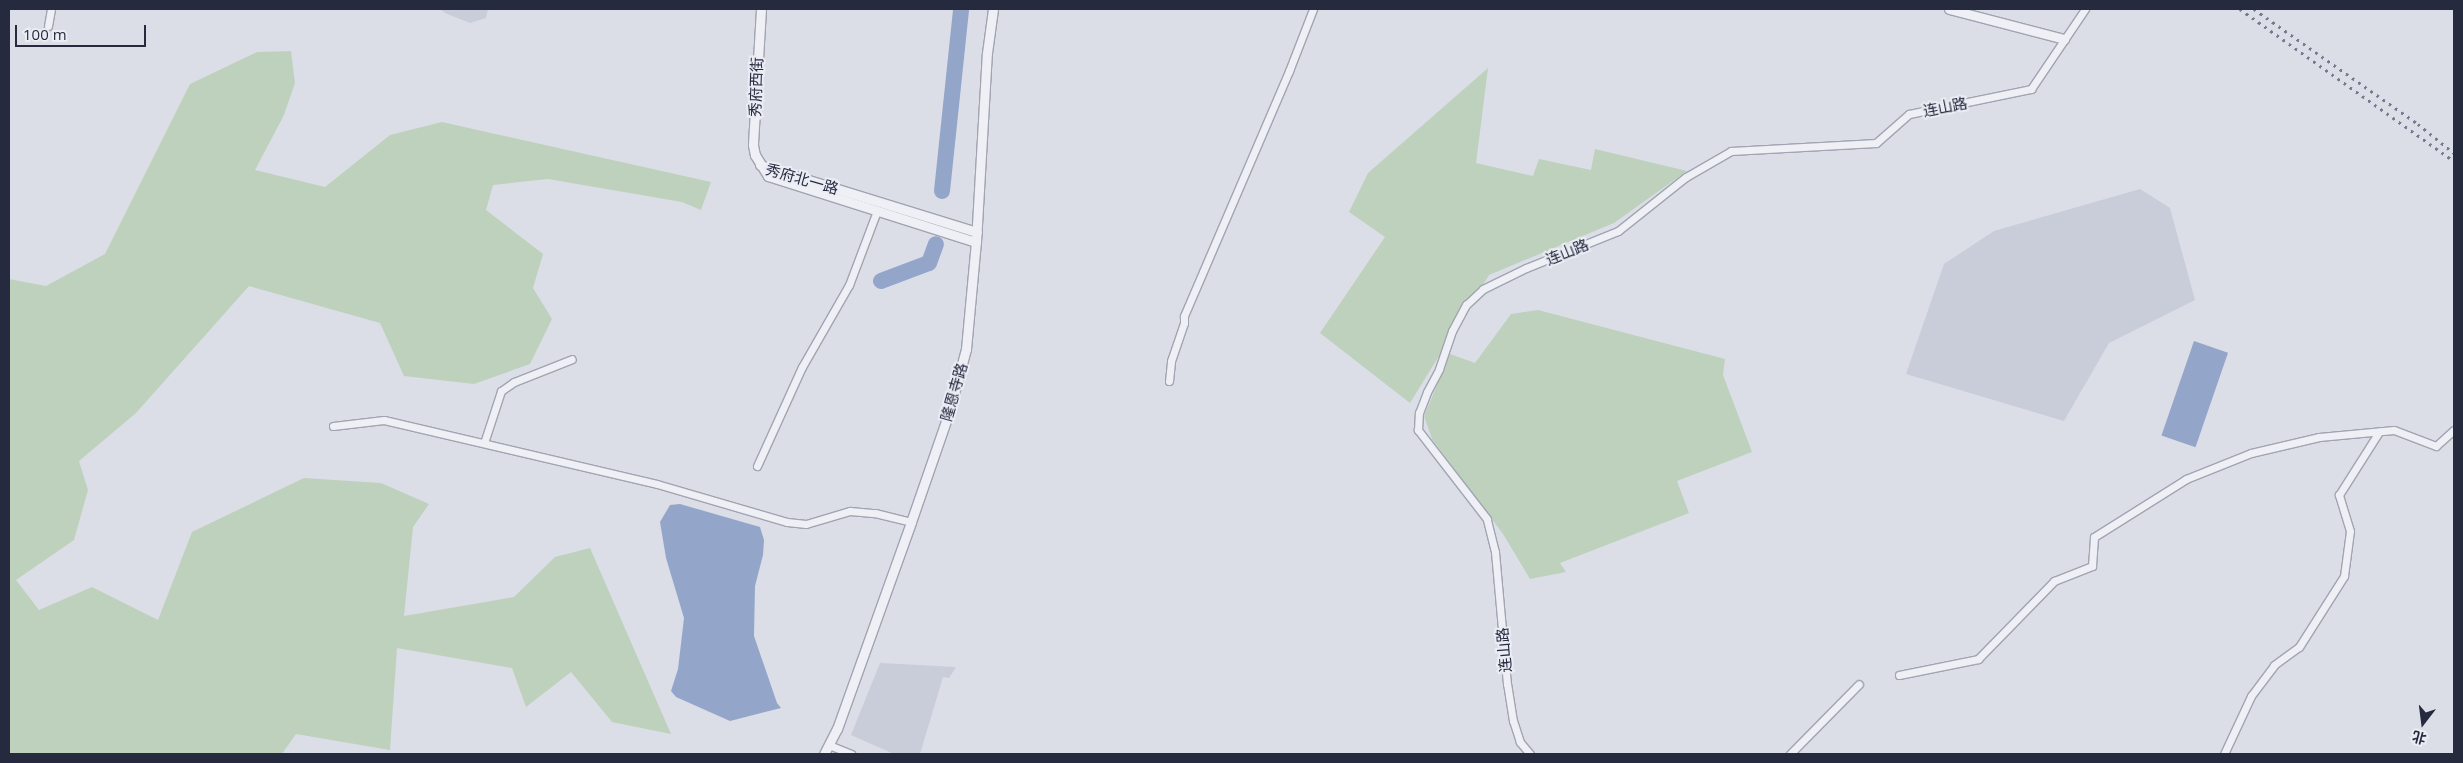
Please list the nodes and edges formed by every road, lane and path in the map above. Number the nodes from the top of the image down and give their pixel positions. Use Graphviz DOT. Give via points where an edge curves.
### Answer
graph roads {
  1 [pos="51,9"];
  2 [pos="761,9"];
  3 [pos="993,9"];
  4 [pos="1312,9"];
  5 [pos="1949,9"];
  6 [pos="2085,9"];
  7 [pos="48,26"];
  8 [pos="2064,39"];
  9 [pos="760,164"];
  10 [pos="877,212"];
  11 [pos="976,232"];
  12 [pos="976,242"];
  13 [pos="572,359"];
  14 [pos="1169,380"];
  15 [pos="333,426"];
  16 [pos="2454,430"];
  17 [pos="2379,432"];
  18 [pos="484,443"];
  19 [pos="757,466"];
  20 [pos="911,522"];
  21 [pos="1899,675"];
  22 [pos="1859,684"];
  23 [pos="829,745"];
  24 [pos="824,754"];
  25 [pos="851,754"];
  26 [pos="1530,754"];
  27 [pos="1790,754"];
  28 [pos="2224,754"];
  1 -- 7 [label="street"];
  2 -- 9 [label="street, 秀府西街" via="754,145"];
  3 -- 11 [label="street, 隆恩寺路" via="987,53"];
  4 -- 14 [label="street" via="1289,71 1184,316"];
  5 -- 8 [label="street"];
  6 -- 8 [label="street, 连山路"];
  8 -- 26 [label="street, 连山路" via="2030,89 1909,114 1876,144 1731,151 1686,177 1618,231 1491,285 1466,305 1427,392 1418,430 1487,520 1495,552 1513,721 1520,742"];
  9 -- 10 [label="street, 秀府北一路" via="768,176"];
  9 -- 11 [label="street, 秀府北一路"];
  10 -- 12 [label="street, 秀府北一路"];
  10 -- 19 [label="street" via="849,285 802,367"];
  11 -- 12 [label="street, 隆恩寺路"];
  12 -- 20 [label="street, 隆恩寺路" via="966,349 949,412"];
  13 -- 18 [label="street" via="514,382 501,391"];
  15 -- 18 [label="street" via="384,420"];
  16 -- 17 [label="street" via="2436,446 2394,430"];
  17 -- 21 [label="street" via="2319,437 2251,453 2186,479 2094,537 2092,566 2054,581 1978,659"];
  17 -- 28 [label="street" via="2340,495 2350,531 2344,576 2299,648 2274,666 2250,696"];
  18 -- 20 [label="street" via="657,484 787,522 806,524 850,511"];
  20 -- 23 [label="street, 隆恩寺路"];
  22 -- 27 [label="street"];
  23 -- 24 [label="street, 隆恩寺路"];
  23 -- 25 [label="street"];
}
